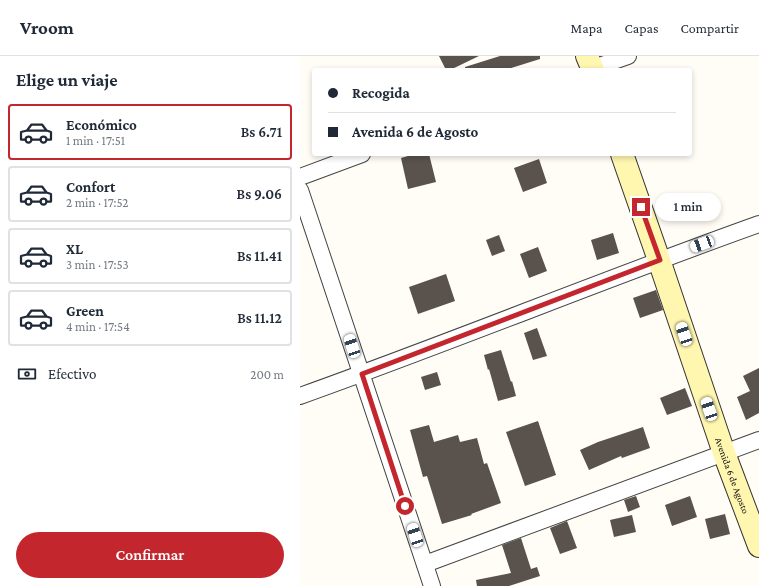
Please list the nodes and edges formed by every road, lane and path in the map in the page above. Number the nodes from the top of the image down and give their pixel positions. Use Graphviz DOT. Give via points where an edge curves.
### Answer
graph roads {
  1 [pos="628,56"];
  2 [pos="590,66"];
  3 [pos="357,156"];
  4 [pos="623,156"];
  5 [pos="300,177"];
  6 [pos="300,190"];
  7 [pos="759,224"];
  8 [pos="660,260"];
  9 [pos="362,374"];
  10 [pos="300,396"];
  11 [pos="759,440"];
  12 [pos="724,453"];
  13 [pos="759,546"];
  14 [pos="425,564"];
  15 [pos="432,586"];
  1 -- 2 [label="street"];
  3 -- 5 [label="street"];
  4 -- 8 [label="street, Avenida 6 de Agosto"];
  6 -- 9 [label="street"];
  7 -- 8 [label="street"];
  8 -- 9 [label="street"];
  8 -- 12 [label="street, Avenida 6 de Agosto"];
  9 -- 10 [label="street"];
  9 -- 14 [label="street"];
  11 -- 12 [label="street"];
  12 -- 13 [label="street, Avenida 6 de Agosto"];
  12 -- 14 [label="street"];
  14 -- 15 [label="street"];
}
